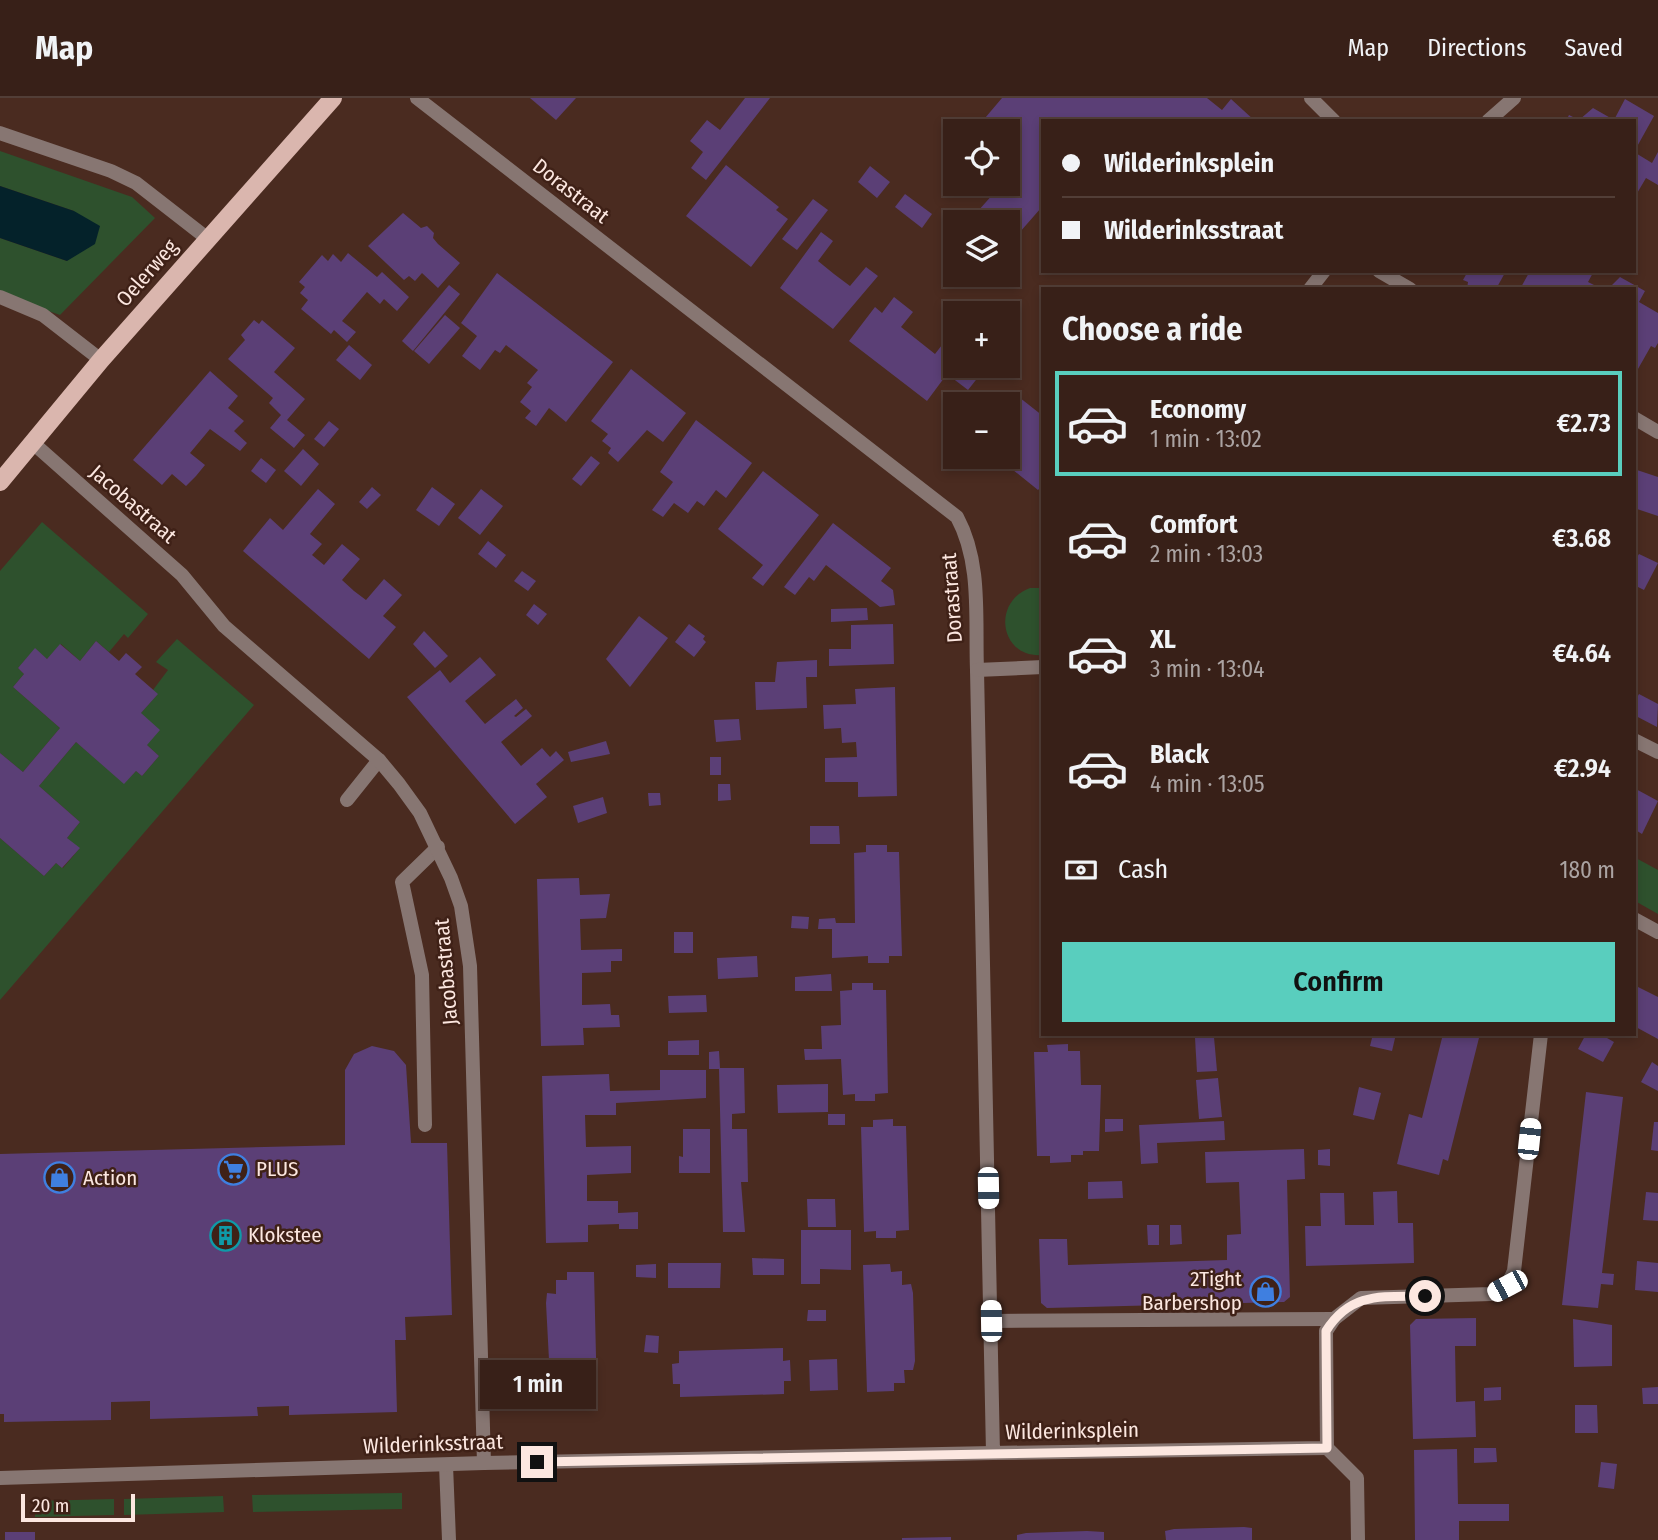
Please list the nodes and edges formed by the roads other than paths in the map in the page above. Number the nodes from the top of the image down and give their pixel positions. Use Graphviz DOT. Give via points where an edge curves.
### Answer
graph roads {
  1 [pos="333,98"];
  2 [pos="418,98"];
  3 [pos="1311,98"];
  4 [pos="1514,98"];
  5 [pos="1332,119"];
  6 [pos="1490,119"];
  7 [pos="0,133"];
  8 [pos="208,239"];
  9 [pos="1322,273"];
  10 [pos="1383,273"];
  11 [pos="1312,287"];
  12 [pos="1407,287"];
  13 [pos="0,297"];
  14 [pos="101,360"];
  15 [pos="1636,419"];
  16 [pos="1658,432"];
  17 [pos="33,443"];
  18 [pos="0,482"];
  19 [pos="1041,667"];
  20 [pos="976,670"];
  21 [pos="1636,741"];
  22 [pos="1658,752"];
  23 [pos="379,761"];
  24 [pos="346,800"];
  25 [pos="438,847"];
  26 [pos="1636,920"];
  27 [pos="1658,932"];
  28 [pos="1541,1036"];
  29 [pos="425,1125"];
  30 [pos="1334,1319"];
  31 [pos="991,1321"];
  32 [pos="1327,1448"];
  33 [pos="993,1454"];
  34 [pos="484,1463"];
  35 [pos="446,1465"];
  36 [pos="0,1478"];
  37 [pos="449,1540"];
  38 [pos="1358,1540"];
  1 -- 8 [label="main road, Oelerweg"];
  2 -- 20 [label="street, Dorastraat" via="957,517 973,556"];
  3 -- 5 [label="street"];
  4 -- 6 [label="street"];
  7 -- 8 [label="street" via="135,183"];
  8 -- 14 [label="main road, Oelerweg"];
  9 -- 11 [label="street"];
  10 -- 12 [label="street"];
  13 -- 14 [label="street" via="44,315"];
  14 -- 17 [label="main road, Oelerweg"];
  15 -- 16 [label="street"];
  17 -- 18 [label="main road, Oelerweg"];
  17 -- 23 [label="street, Jacobastraat" via="182,575 224,626"];
  19 -- 20 [label="street"];
  20 -- 31 [label="street, Dorastraat"];
  21 -- 22 [label="street"];
  23 -- 24 [label="street"];
  23 -- 25 [label="street, Jacobastraat" via="420,813"];
  25 -- 29 [label="street" via="402,882 422,975"];
  25 -- 34 [label="street, Jacobastraat" via="461,906 470,966"];
  26 -- 27 [label="street"];
  28 -- 30 [label="street" via="1514,1271 1507,1286 1491,1294 1361,1298"];
  30 -- 31 [label="street"];
  30 -- 32 [label="street" via="1326,1331"];
  31 -- 33 [label="street, Wilderinksplein"];
  32 -- 33 [label="street, Wilderinksplein"];
  32 -- 38 [label="street" via="1357,1478"];
  33 -- 34 [label="street, Wilderinksstraat"];
  34 -- 35 [label="street, Wilderinksstraat"];
  35 -- 36 [label="street, Wilderinksstraat"];
  35 -- 37 [label="street"];
}
